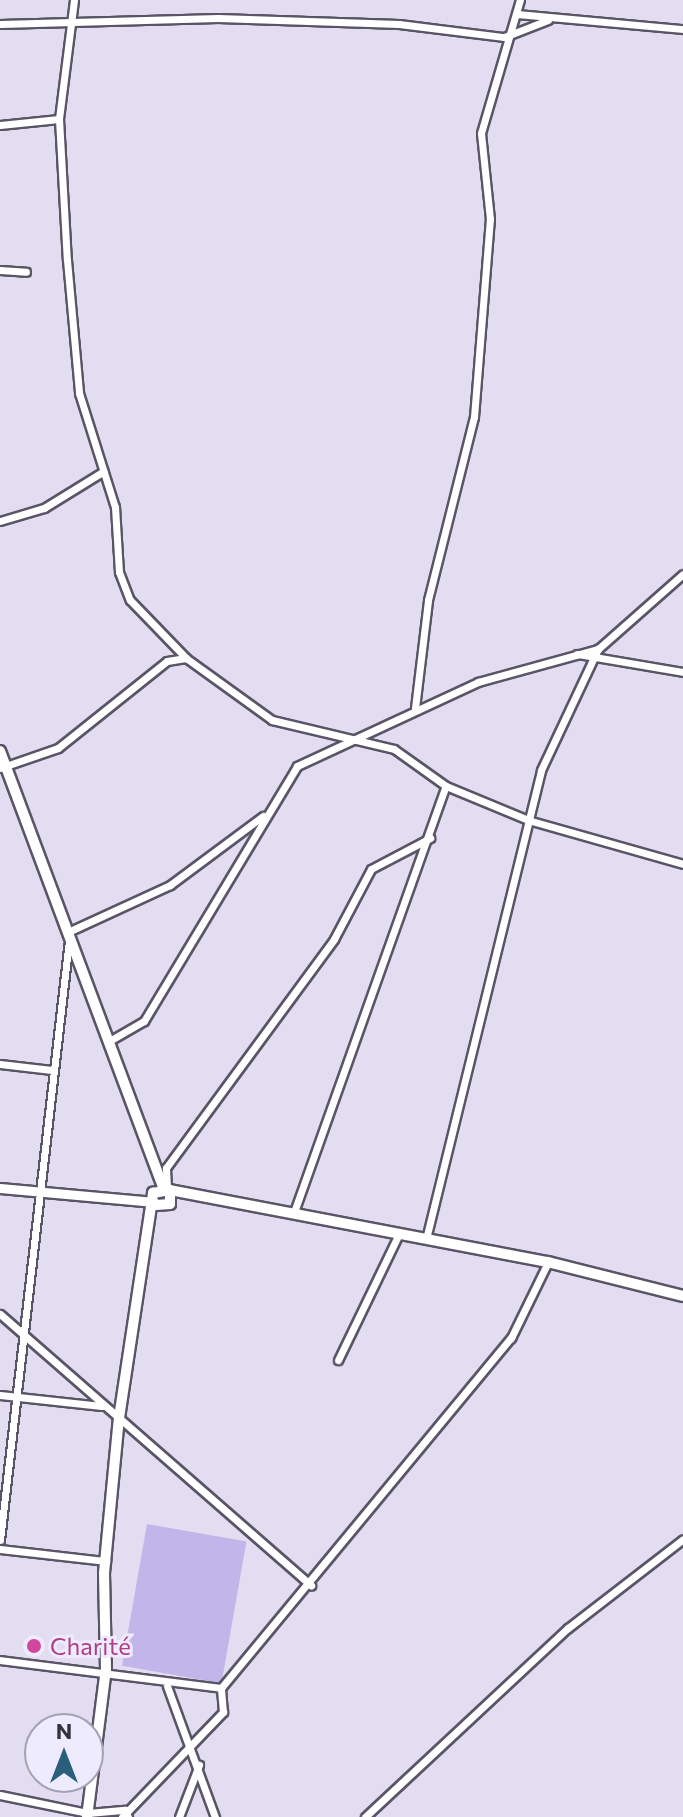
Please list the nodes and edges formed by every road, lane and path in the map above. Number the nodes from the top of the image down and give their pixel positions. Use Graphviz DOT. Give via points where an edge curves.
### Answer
graph roads {
  1 [pos="74,0"];
  2 [pos="520,0"];
  3 [pos="517,14"];
  4 [pos="548,20"];
  5 [pos="73,23"];
  6 [pos="0,24"];
  7 [pos="683,29"];
  8 [pos="504,37"];
  9 [pos="59,119"];
  10 [pos="0,125"];
  11 [pos="0,270"];
  12 [pos="26,272"];
  13 [pos="104,471"];
  14 [pos="0,521"];
  15 [pos="683,574"];
  16 [pos="598,649"];
  17 [pos="577,654"];
  18 [pos="186,658"];
  19 [pos="589,661"];
  20 [pos="683,672"];
  21 [pos="415,708"];
  22 [pos="355,736"];
  23 [pos="0,751"];
  24 [pos="4,769"];
  25 [pos="446,786"];
  26 [pos="263,816"];
  27 [pos="528,820"];
  28 [pos="432,837"];
  29 [pos="683,864"];
  30 [pos="70,931"];
  31 [pos="111,1040"];
  32 [pos="0,1064"];
  33 [pos="52,1070"];
  34 [pos="0,1188"];
  35 [pos="166,1188"];
  36 [pos="38,1191"];
  37 [pos="155,1203"];
  38 [pos="294,1212"];
  39 [pos="399,1234"];
  40 [pos="426,1239"];
  41 [pos="548,1262"];
  42 [pos="683,1296"];
  43 [pos="0,1314"];
  44 [pos="28,1336"];
  45 [pos="338,1360"];
  46 [pos="0,1395"];
  47 [pos="19,1397"];
  48 [pos="102,1406"];
  49 [pos="119,1418"];
  50 [pos="683,1539"];
  51 [pos="0,1540"];
  52 [pos="0,1549"];
  53 [pos="106,1561"];
  54 [pos="311,1585"];
  55 [pos="0,1660"];
  56 [pos="106,1669"];
  57 [pos="167,1686"];
  58 [pos="221,1688"];
  59 [pos="194,1747"];
  60 [pos="199,1765"];
  61 [pos="0,1795"];
  62 [pos="87,1815"];
  63 [pos="125,1815"];
  64 [pos="179,1817"];
  65 [pos="215,1817"];
  66 [pos="365,1817"];
  1 -- 5 [label="street"];
  2 -- 3 [label="street"];
  3 -- 4 [label="street"];
  3 -- 8 [label="street"];
  4 -- 7 [label="street"];
  4 -- 8 [label="street"];
  5 -- 6 [label="street"];
  5 -- 8 [label="street" via="399,24"];
  5 -- 9 [label="street"];
  8 -- 21 [label="street" via="481,133 490,219 474,417 428,600"];
  9 -- 10 [label="street"];
  9 -- 13 [label="street" via="79,393"];
  11 -- 12 [label="street"];
  13 -- 14 [label="street" via="44,508"];
  13 -- 18 [label="street" via="130,600"];
  15 -- 16 [label="street"];
  16 -- 17 [label="street"];
  16 -- 19 [label="street"];
  17 -- 19 [label="street"];
  17 -- 21 [label="street"];
  18 -- 22 [label="street" via="272,720"];
  18 -- 24 [label="street" via="167,661 58,748"];
  19 -- 20 [label="street"];
  19 -- 27 [label="street" via="560,720"];
  21 -- 22 [label="street"];
  22 -- 25 [label="street" via="394,749"];
  22 -- 26 [label="street" via="297,766"];
  23 -- 24 [label="main road"];
  24 -- 30 [label="main road"];
  25 -- 27 [label="street"];
  25 -- 28 [label="street"];
  26 -- 30 [label="street" via="170,885"];
  26 -- 31 [label="street" via="144,1021"];
  27 -- 29 [label="street"];
  27 -- 40 [label="street"];
  28 -- 35 [label="street" via="371,869 334,939 166,1168"];
  28 -- 38 [label="street" via="374,976"];
  30 -- 31 [label="main road"];
  30 -- 33 [label="street"];
  31 -- 35 [label="main road"];
  32 -- 33 [label="street"];
  33 -- 36 [label="street"];
  34 -- 36 [label="street"];
  35 -- 37 [label="main road"];
  35 -- 37 [label="main road" via="170,1204"];
  35 -- 38 [label="main road"];
  36 -- 37 [label="street"];
  36 -- 44 [label="street"];
  37 -- 49 [label="main road"];
  38 -- 39 [label="main road"];
  39 -- 40 [label="main road"];
  39 -- 45 [label="street"];
  40 -- 41 [label="main road"];
  41 -- 42 [label="main road"];
  41 -- 54 [label="street" via="511,1338"];
  43 -- 44 [label="street"];
  44 -- 47 [label="street"];
  44 -- 48 [label="street"];
  46 -- 47 [label="street"];
  47 -- 48 [label="street"];
  47 -- 51 [label="street"];
  48 -- 49 [label="street"];
  49 -- 53 [label="main road"];
  49 -- 54 [label="street"];
  50 -- 66 [label="street" via="568,1628"];
  52 -- 53 [label="street"];
  53 -- 56 [label="main road"];
  54 -- 58 [label="street"];
  55 -- 56 [label="street"];
  56 -- 57 [label="street"];
  56 -- 62 [label="main road"];
  57 -- 58 [label="street"];
  57 -- 59 [label="street"];
  58 -- 59 [label="street" via="223,1712"];
  59 -- 60 [label="street"];
  59 -- 63 [label="street"];
  60 -- 64 [label="street"];
  60 -- 65 [label="street"];
  61 -- 62 [label="street"];
  62 -- 63 [label="street"];
}
